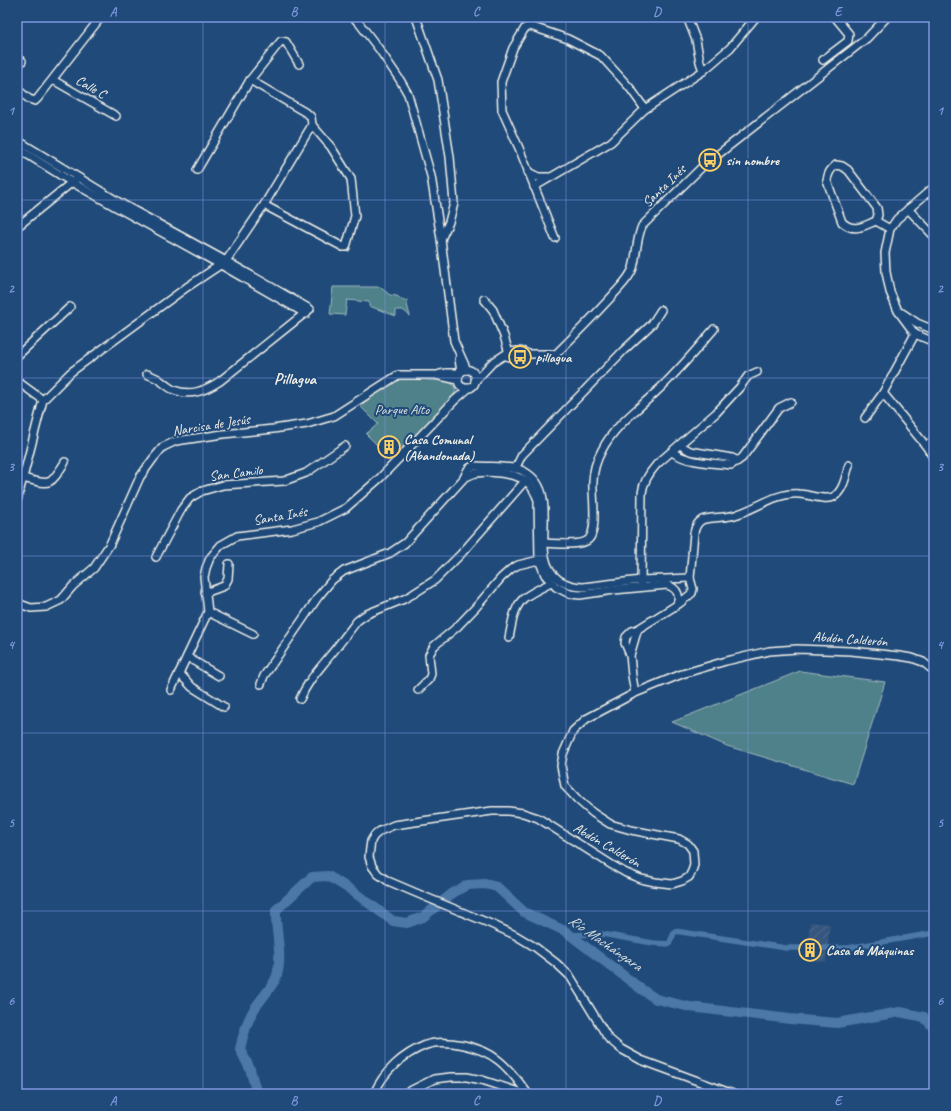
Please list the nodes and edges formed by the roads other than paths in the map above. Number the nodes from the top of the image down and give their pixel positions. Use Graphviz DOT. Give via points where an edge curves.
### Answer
graph roads {
  1 [pos="101,17"];
  2 [pos="353,17"];
  3 [pos="416,17"];
  4 [pos="687,17"];
  5 [pos="756,17"];
  6 [pos="835,17"];
  7 [pos="887,17"];
  8 [pos="930,17"];
  9 [pos="934,22"];
  10 [pos="823,60"];
  11 [pos="22,61"];
  12 [pos="299,64"];
  13 [pos="17,68"];
  14 [pos="703,71"];
  15 [pos="53,80"];
  16 [pos="250,80"];
  17 [pos="17,89"];
  18 [pos="645,109"];
  19 [pos="116,116"];
  20 [pos="312,126"];
  21 [pos="17,140"];
  22 [pos="17,148"];
  23 [pos="197,170"];
  24 [pos="528,172"];
  25 [pos="551,177"];
  26 [pos="75,180"];
  27 [pos="534,187"];
  28 [pos="934,187"];
  29 [pos="264,205"];
  30 [pos="908,209"];
  31 [pos="876,221"];
  32 [pos="17,227"];
  33 [pos="890,229"];
  34 [pos="934,236"];
  35 [pos="555,238"];
  36 [pos="441,239"];
  37 [pos="223,263"];
  38 [pos="484,299"];
  39 [pos="70,307"];
  40 [pos="662,310"];
  41 [pos="898,311"];
  42 [pos="714,329"];
  43 [pos="934,330"];
  44 [pos="915,334"];
  45 [pos="934,342"];
  46 [pos="507,355"];
  47 [pos="17,356"];
  48 [pos="486,368"];
  49 [pos="757,372"];
  50 [pos="147,374"];
  51 [pos="462,375"];
  52 [pos="17,381"];
  53 [pos="475,381"];
  54 [pos="470,387"];
  55 [pos="883,393"];
  56 [pos="43,400"];
  57 [pos="455,400"];
  58 [pos="791,402"];
  59 [pos="865,418"];
  60 [pos="934,440"];
  61 [pos="680,445"];
  62 [pos="346,446"];
  63 [pos="926,446"];
  64 [pos="672,452"];
  65 [pos="934,459"];
  66 [pos="738,461"];
  67 [pos="65,462"];
  68 [pos="849,466"];
  69 [pos="515,469"];
  70 [pos="464,478"];
  71 [pos="21,480"];
  72 [pos="525,481"];
  73 [pos="17,501"];
  74 [pos="542,543"];
  75 [pos="156,557"];
  76 [pos="539,560"];
  77 [pos="229,564"];
  78 [pos="690,578"];
  79 [pos="551,583"];
  80 [pos="641,584"];
  81 [pos="205,593"];
  82 [pos="17,603"];
  83 [pos="676,606"];
  84 [pos="208,612"];
  85 [pos="253,634"];
  86 [pos="509,638"];
  87 [pos="187,657"];
  88 [pos="934,671"];
  89 [pos="179,673"];
  90 [pos="219,676"];
  91 [pos="261,684"];
  92 [pos="171,690"];
  93 [pos="418,690"];
  94 [pos="635,693"];
  95 [pos="300,699"];
  96 [pos="224,707"];
  97 [pos="374,1094"];
  98 [pos="404,1094"];
  99 [pos="527,1094"];
  100 [pos="733,1094"];
  1 -- 15 [label="street"];
  2 -- 36 [label="street" via="379,49 408,94 431,176"];
  3 -- 36 [label="street" via="438,80 450,157 454,203"];
  4 -- 14 [label="street" via="696,40"];
  5 -- 14 [label="street" via="730,48"];
  6 -- 10 [label="street" via="849,34 848,41"];
  7 -- 46 [label="street, Santa Inés" via="867,38 702,167 642,226 638,234 633,268 625,282 556,354 524,352"];
  8 -- 9 [label="street"];
  11 -- 13 [label="street"];
  12 -- 16 [label="street" via="286,42 281,40"];
  14 -- 18 [label="street"];
  15 -- 17 [label="street" via="35,101"];
  15 -- 19 [label="street, Calle C"];
  16 -- 20 [label="street" via="308,114"];
  16 -- 23 [label="street"];
  18 -- 24 [label="street" via="601,56 568,39 528,26 513,48 501,82 502,110"];
  18 -- 25 [label="street" via="611,142"];
  20 -- 29 [label="street"];
  20 -- 29 [label="street" via="331,147 351,179 354,216 346,247"];
  21 -- 26 [label="street"];
  22 -- 26 [label="street"];
  24 -- 25 [label="street" via="538,177"];
  24 -- 27 [label="street"];
  25 -- 27 [label="street"];
  26 -- 32 [label="street"];
  26 -- 37 [label="street"];
  27 -- 35 [label="street"];
  28 -- 30 [label="street"];
  29 -- 37 [label="street"];
  30 -- 33 [label="street"];
  30 -- 34 [label="street"];
  31 -- 31 [label="street" via="858,228 846,226 842,222 827,181 830,169 836,165 848,170 877,208"];
  31 -- 33 [label="street"];
  33 -- 41 [label="street" via="885,253 886,272 890,292"];
  36 -- 51 [label="street" via="454,341"];
  37 -- 50 [label="street" via="308,311 211,387 186,393 174,390"];
  37 -- 56 [label="street" via="70,372"];
  38 -- 46 [label="street" via="493,310 504,336"];
  39 -- 47 [label="street"];
  40 -- 69 [label="street" via="652,324 622,351 522,456"];
  41 -- 43 [label="street"];
  41 -- 44 [label="street"];
  42 -- 74 [label="street" via="656,393 609,436 598,456 592,481 594,529 590,538 579,543"];
  44 -- 45 [label="street"];
  44 -- 55 [label="street"];
  46 -- 48 [label="street"];
  48 -- 51 [label="street"];
  48 -- 53 [label="street"];
  49 -- 61 [label="street" via="748,376 716,413"];
  51 -- 53 [label="street" via="475,376"];
  51 -- 54 [label="street" via="462,386"];
  51 -- 57 [label="street"];
  51 -- 82 [label="street, Narcisa de Jesús" via="447,372 436,375 398,375 334,416 307,424 176,441 162,447 140,477 110,544 94,568 61,600 46,608 31,608"];
  52 -- 56 [label="street"];
  53 -- 54 [label="street, Santa Inés"];
  54 -- 57 [label="street, Santa Inés"];
  55 -- 59 [label="street"];
  55 -- 63 [label="street"];
  56 -- 71 [label="street"];
  57 -- 81 [label="street, Santa Inés" via="380,478 346,508 318,522 292,529 237,536 221,544 206,568"];
  58 -- 66 [label="street" via="779,408"];
  60 -- 63 [label="street"];
  61 -- 64 [label="street"];
  61 -- 66 [label="street" via="690,451"];
  62 -- 75 [label="street, San Camilo" via="306,473 284,481 223,485 202,491 190,498"];
  63 -- 65 [label="street"];
  64 -- 66 [label="street" via="688,459 731,465"];
  64 -- 80 [label="street" via="651,471 642,486"];
  67 -- 71 [label="street" via="54,480 45,483"];
  68 -- 78 [label="street" via="840,490 830,498 787,494 735,515 703,519 695,527"];
  69 -- 70 [label="street" via="474,466 469,468"];
  69 -- 74 [label="street" via="528,474 541,489 544,498"];
  70 -- 72 [label="street" via="476,473 494,473 512,475"];
  70 -- 91 [label="street" via="405,543 390,553 344,571 332,580 264,676"];
  71 -- 73 [label="street"];
  72 -- 74 [label="street" via="532,487 538,500"];
  72 -- 95 [label="street" via="435,580 414,594 367,614 357,621 312,676"];
  74 -- 76 [label="street"];
  74 -- 80 [label="street" via="551,572 569,586"];
  76 -- 79 [label="street"];
  76 -- 93 [label="street" via="511,569 457,627 434,646 429,655 431,674"];
  77 -- 81 [label="street" via="228,579 224,586"];
  78 -- 80 [label="street"];
  78 -- 83 [label="street" via="692,593"];
  79 -- 80 [label="street" via="575,594"];
  79 -- 86 [label="street" via="526,597 519,604"];
  80 -- 83 [label="street" via="673,587 679,600"];
  81 -- 84 [label="street, Santa Inés"];
  83 -- 94 [label="street" via="626,637"];
  84 -- 85 [label="street"];
  84 -- 87 [label="street"];
  87 -- 89 [label="street"];
  87 -- 90 [label="street"];
  88 -- 94 [label="street, Abdón Calderón" via="923,662 899,656 851,651 782,649 682,674"];
  89 -- 92 [label="street"];
  89 -- 96 [label="street" via="192,687"];
  94 -- 100 [label="street, Abdón Calderón" via="586,719 574,731 563,754 561,766 565,786 592,813 610,824 679,839 688,844 694,858 689,877 672,884 641,879 612,865 538,818 508,811 394,825 374,836 369,857 378,874 388,881 491,924 535,947 570,976 608,1038 621,1049 641,1060"];
  97 -- 99 [label="street" via="382,1078 404,1056 426,1045 438,1043 459,1044 486,1052 507,1067"];
  98 -- 99 [label="street" via="434,1079 467,1077"];
}
